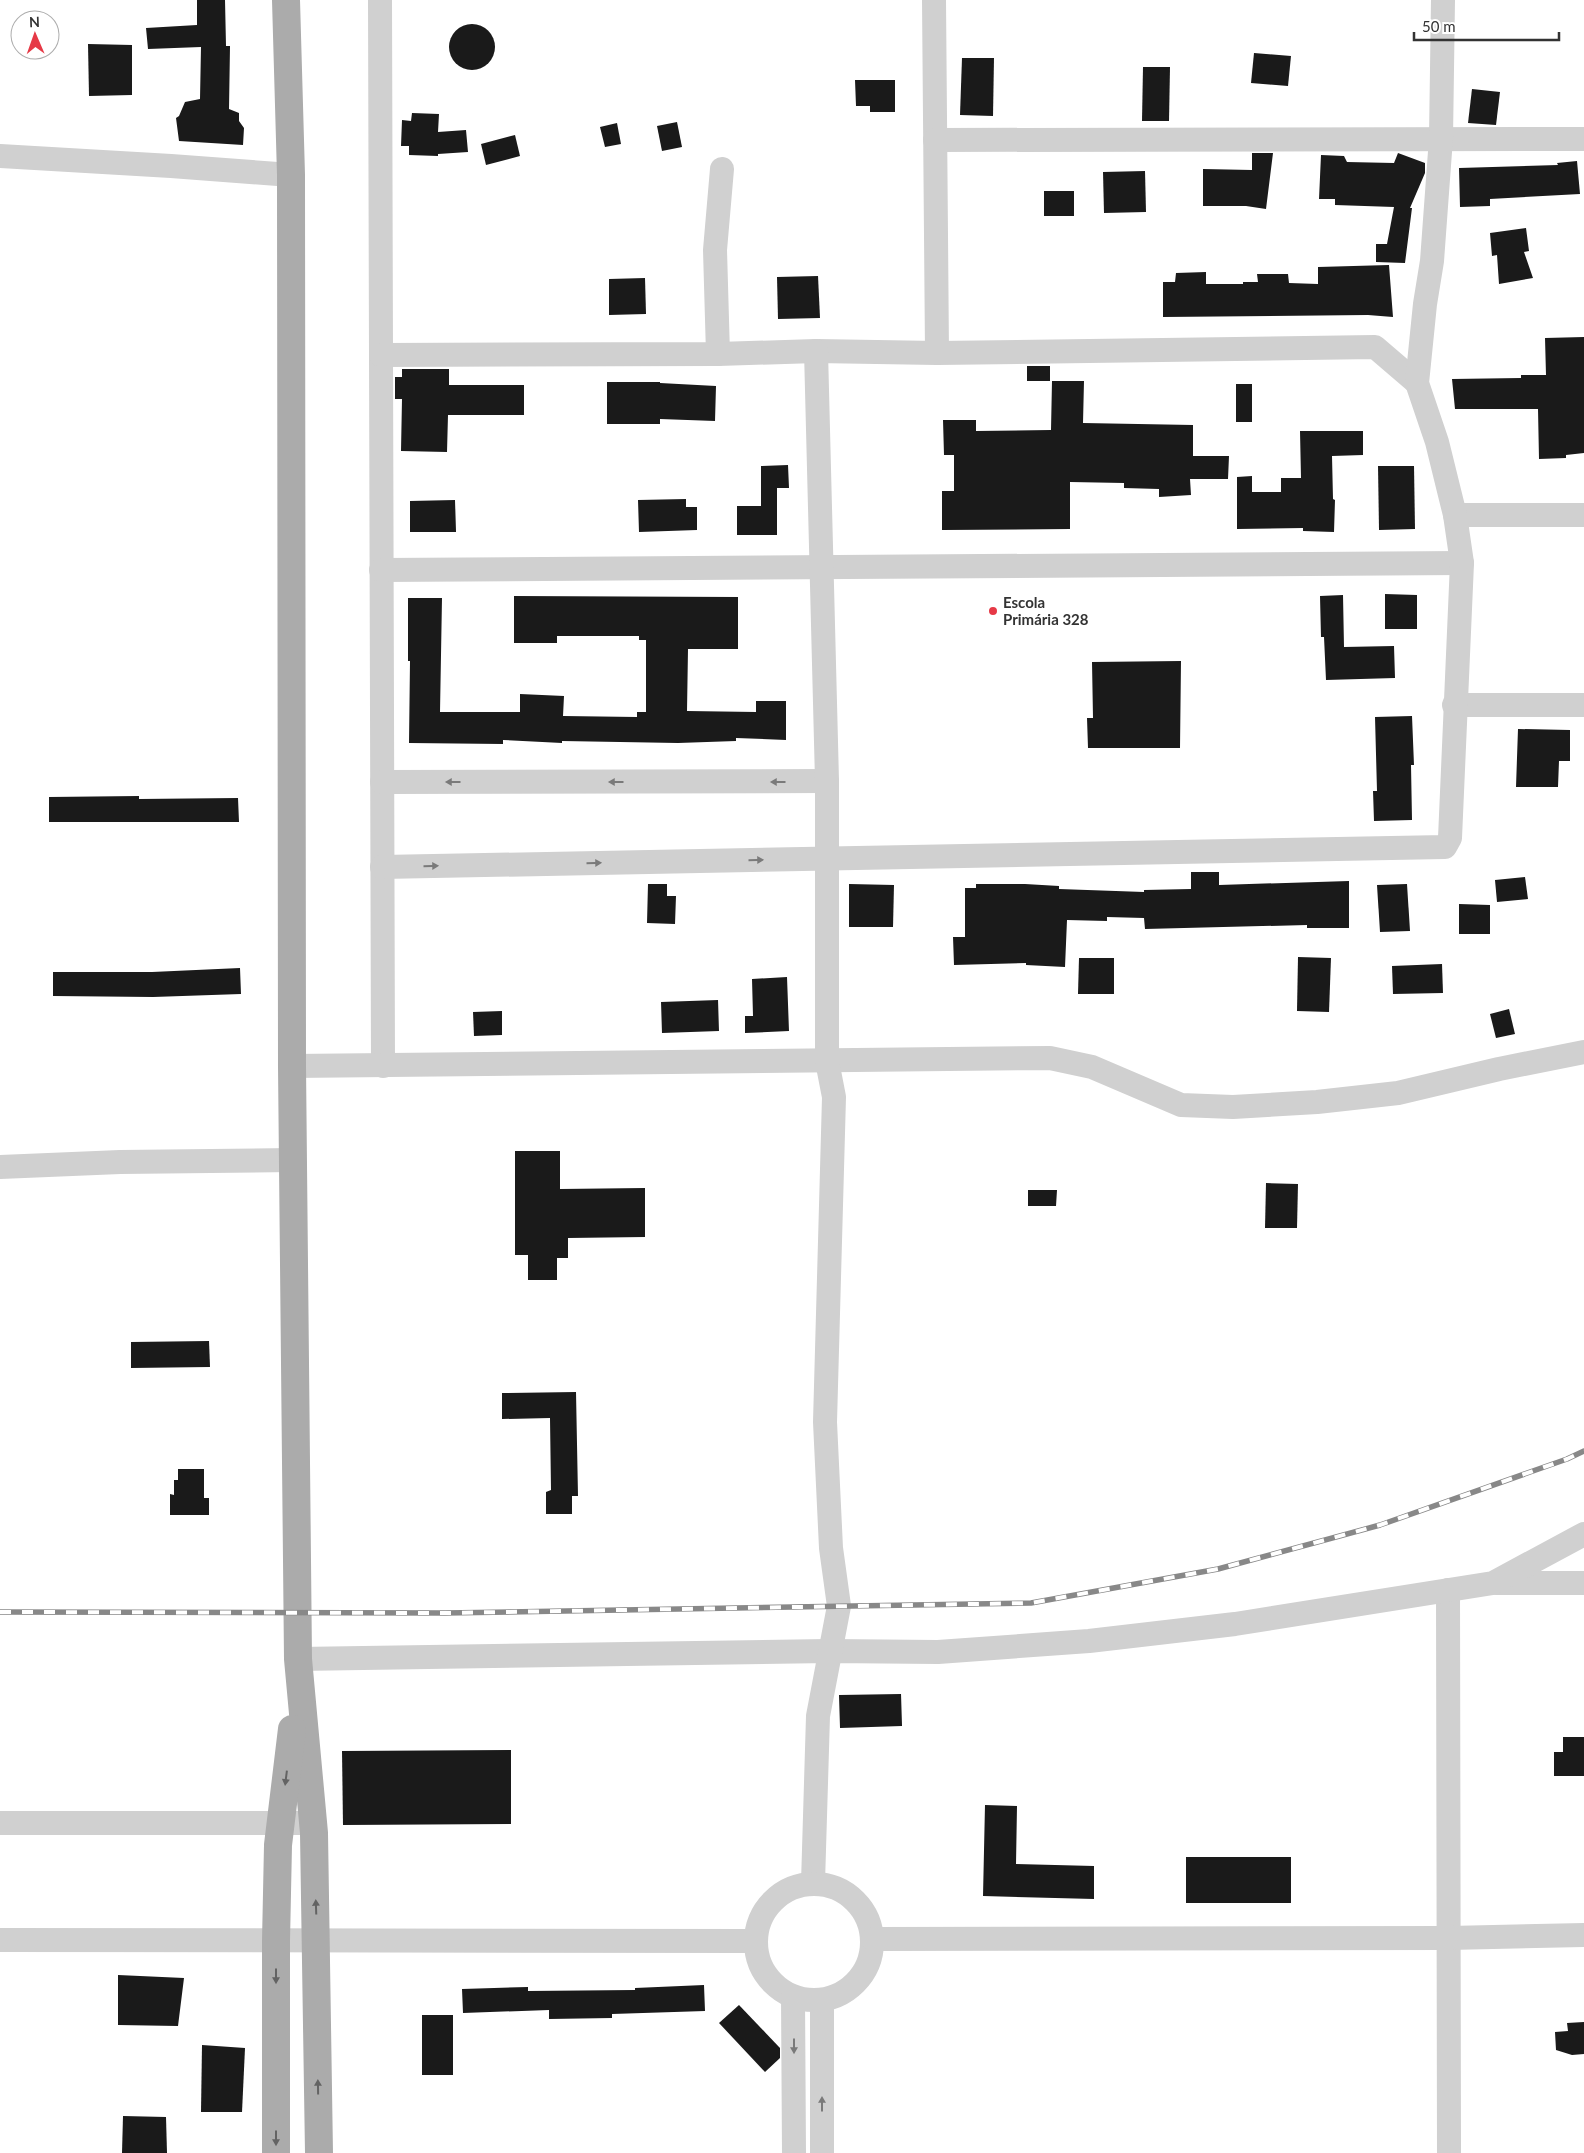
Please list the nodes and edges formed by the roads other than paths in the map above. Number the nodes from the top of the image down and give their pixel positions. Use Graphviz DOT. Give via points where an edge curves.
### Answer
graph roads {
  1 [pos="286,0"];
  2 [pos="380,0"];
  3 [pos="934,0"];
  4 [pos="1443,0"];
  5 [pos="1441,138"];
  6 [pos="1584,138"];
  7 [pos="935,140"];
  8 [pos="0,156"];
  9 [pos="722,169"];
  10 [pos="291,174"];
  11 [pos="816,351"];
  12 [pos="937,353"];
  13 [pos="718,354"];
  14 [pos="381,355"];
  15 [pos="1418,383"];
  16 [pos="1584,514"];
  17 [pos="1455,515"];
  18 [pos="1462,563"];
  19 [pos="820,567"];
  20 [pos="382,570"];
  21 [pos="1454,705"];
  22 [pos="1584,705"];
  23 [pos="827,781"];
  24 [pos="382,782"];
  25 [pos="827,859"];
  26 [pos="382,867"];
  27 [pos="1584,1052"];
  28 [pos="827,1061"];
  29 [pos="292,1066"];
  30 [pos="383,1066"];
  31 [pos="293,1160"];
  32 [pos="0,1166"];
  33 [pos="1584,1534"];
  34 [pos="1493,1583"];
  35 [pos="1584,1583"];
  36 [pos="1448,1590"];
  37 [pos="829,1651"];
  38 [pos="298,1668"];
  39 [pos="0,1823"];
  40 [pos="281,1823"];
  41 [pos="312,1823"];
  42 [pos="813,1883"];
  43 [pos="1584,1935"];
  44 [pos="1449,1938"];
  45 [pos="873,1939"];
  46 [pos="0,1940"];
  47 [pos="276,1941"];
  48 [pos="317,1941"];
  49 [pos="754,1941"];
  50 [pos="793,1997"];
  51 [pos="822,2000"];
  52 [pos="276,2153"];
  53 [pos="319,2153"];
  54 [pos="794,2153"];
  55 [pos="822,2153"];
  56 [pos="1449,2153"];
  1 -- 10 [label="main road"];
  2 -- 14 [label="street"];
  3 -- 7 [label="street"];
  4 -- 5 [label="street"];
  5 -- 6 [label="street"];
  5 -- 7 [label="street"];
  5 -- 15 [label="street" via="1432,261"];
  7 -- 12 [label="street"];
  8 -- 10 [label="street"];
  9 -- 13 [label="street" via="715,250"];
  10 -- 29 [label="main road"];
  11 -- 12 [label="street"];
  11 -- 13 [label="street"];
  11 -- 19 [label="street"];
  12 -- 15 [label="street" via="1375,347"];
  13 -- 14 [label="street"];
  14 -- 20 [label="street"];
  15 -- 17 [label="street"];
  16 -- 17 [label="street"];
  17 -- 18 [label="street"];
  18 -- 19 [label="street"];
  18 -- 21 [label="street"];
  19 -- 20 [label="street"];
  19 -- 23 [label="street"];
  20 -- 24 [label="street"];
  21 -- 22 [label="street"];
  21 -- 25 [label="street" via="1450,838 1445,847"];
  23 -- 24 [label="street, one-way"];
  23 -- 25 [label="street"];
  24 -- 26 [label="street"];
  26 -- 25 [label="street, one-way"];
  25 -- 28 [label="street"];
  26 -- 30 [label="street"];
  27 -- 28 [label="street" via="1398,1093 1233,1107 1180,1105 1092,1066 1050,1058"];
  28 -- 30 [label="street"];
  28 -- 37 [label="street" via="834,1097 825,1422 831,1548 839,1606"];
  29 -- 30 [label="street"];
  29 -- 31 [label="main road"];
  31 -- 32 [label="street"];
  31 -- 38 [label="main road"];
  33 -- 34 [label="street"];
  34 -- 35 [label="street"];
  34 -- 36 [label="street"];
  36 -- 37 [label="street" via="1236,1624 1089,1641 938,1652"];
  36 -- 44 [label="street"];
  37 -- 38 [label="street"];
  37 -- 42 [label="street" via="818,1716"];
  38 -- 40 [label="main road, one-way"];
  38 -- 41 [label="main road"];
  39 -- 40 [label="street"];
  40 -- 41 [label="street"];
  40 -- 47 [label="main road"];
  48 -- 41 [label="main road, one-way"];
  42 -- 45 [label="street" via="842,1890 864,1910"];
  42 -- 49 [label="street" via="784,1891 762,1912"];
  43 -- 44 [label="street"];
  44 -- 45 [label="street"];
  44 -- 56 [label="street"];
  45 -- 51 [label="street" via="870,1960 859,1979 842,1993"];
  46 -- 47 [label="street"];
  47 -- 48 [label="street"];
  47 -- 52 [label="main road, one-way"];
  48 -- 49 [label="street"];
  53 -- 48 [label="main road, one-way"];
  49 -- 50 [label="street" via="759,1965 773,1984"];
  50 -- 51 [label="street"];
  50 -- 54 [label="street, one-way"];
  55 -- 51 [label="street, one-way"];
}
